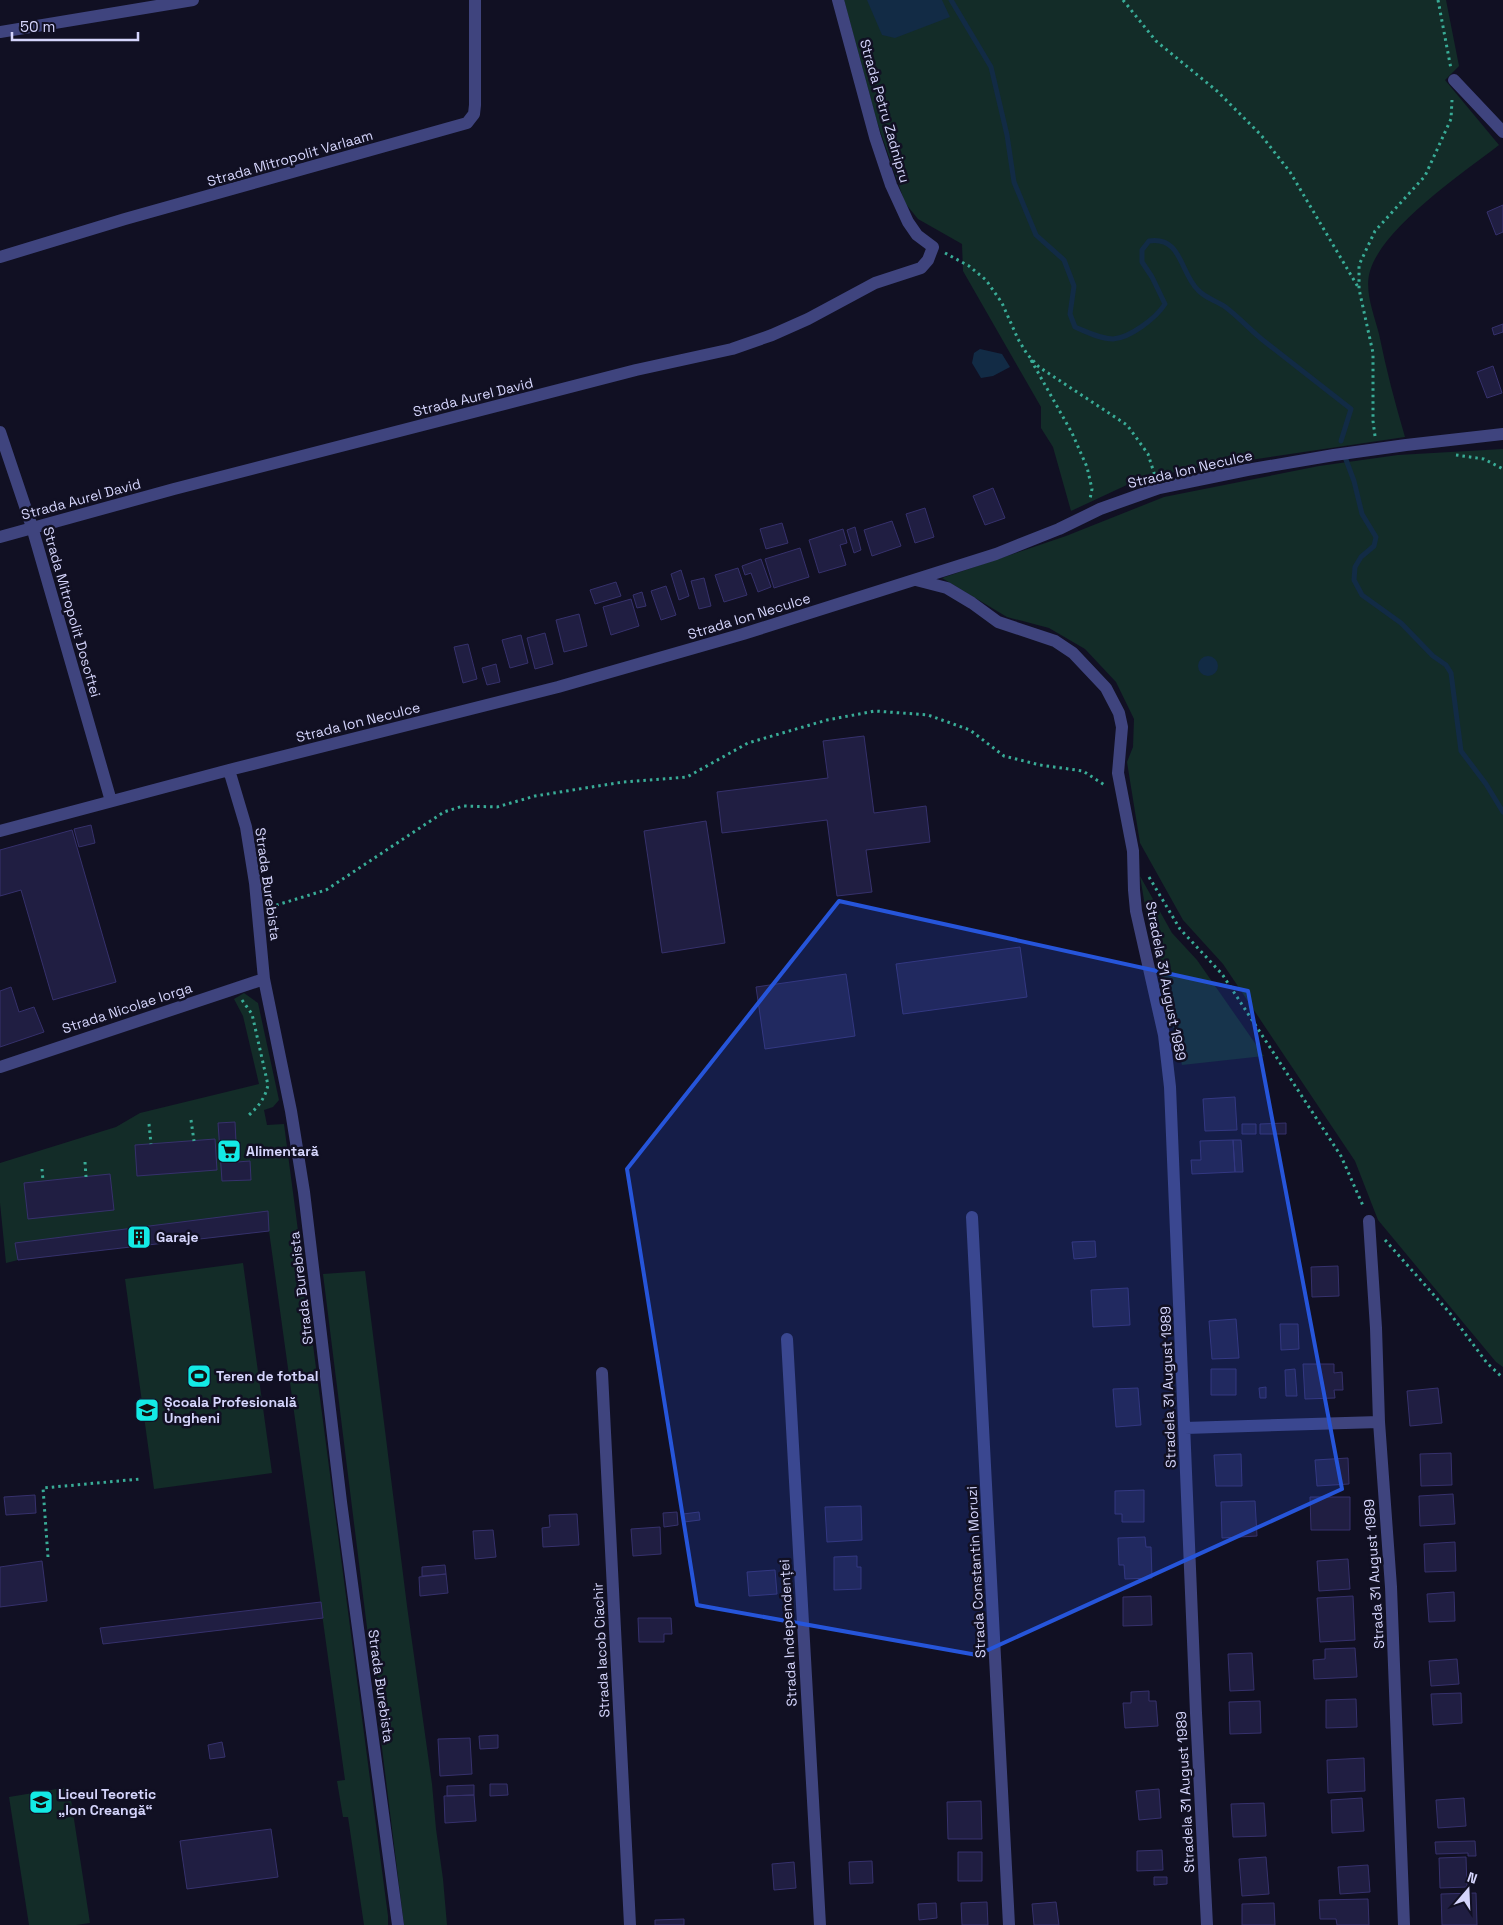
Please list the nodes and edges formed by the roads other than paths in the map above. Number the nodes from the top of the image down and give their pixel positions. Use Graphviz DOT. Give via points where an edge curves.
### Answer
graph roads {
  1 [pos="193,0"];
  2 [pos="475,0"];
  3 [pos="838,0"];
  4 [pos="0,32"];
  5 [pos="1454,80"];
  6 [pos="1503,132"];
  7 [pos="933,247"];
  8 [pos="0,257"];
  9 [pos="0,432"];
  10 [pos="1503,434"];
  11 [pos="32,527"];
  12 [pos="0,536"];
  13 [pos="915,579"];
  14 [pos="229,770"];
  15 [pos="111,801"];
  16 [pos="0,831"];
  17 [pos="264,979"];
  18 [pos="0,1066"];
  19 [pos="972,1217"];
  20 [pos="1369,1221"];
  21 [pos="787,1339"];
  22 [pos="602,1373"];
  23 [pos="1379,1422"];
  24 [pos="1185,1428"];
  25 [pos="398,1925"];
  26 [pos="630,1925"];
  27 [pos="820,1925"];
  28 [pos="1010,1925"];
  29 [pos="1207,1925"];
  30 [pos="1404,1925"];
  1 -- 4 [label="street"];
  2 -- 8 [label="street, Strada Mitropolit Varlaam" via="475,105 474,114 467,123"];
  3 -- 7 [label="street, Strada Petru Zadnipru" via="890,185 917,235"];
  5 -- 6 [label="street"];
  7 -- 11 [label="street, Strada Aurel David" via="921,268 884,279 772,336 732,349 627,373"];
  9 -- 11 [label="street, Strada Mitropolit Dosoftei"];
  10 -- 13 [label="street, Strada Ion Neculce" via="1377,449 1159,488 1100,509 1059,530 1004,551"];
  11 -- 12 [label="street, Strada Aurel David"];
  11 -- 15 [label="street, Strada Mitropolit Dosoftei"];
  13 -- 14 [label="street, Strada Ion Neculce" via="743,634 558,687"];
  13 -- 24 [label="street, Stradela 31 August 1989" via="947,588 998,622 1055,641 1073,653 1106,688 1119,713 1122,727 1118,773 1133,851 1136,911 1168,1066"];
  14 -- 15 [label="street, Strada Ion Neculce"];
  14 -- 17 [label="street, Strada Burebista" via="246,826"];
  15 -- 16 [label="street, Strada Ion Neculce"];
  17 -- 18 [label="street, Strada Nicolae Iorga"];
  17 -- 25 [label="street, Strada Burebista" via="304,1192 341,1502"];
  19 -- 28 [label="street, Strada Constantin Moruzi"];
  20 -- 23 [label="street, Strada 31 August 1989"];
  21 -- 27 [label="street, Strada Independenței"];
  22 -- 26 [label="street, Strada Iacob Ciachir"];
  23 -- 24 [label="street"];
  23 -- 30 [label="street, Strada 31 August 1989" via="1391,1597"];
  24 -- 29 [label="street, Stradela 31 August 1989"];
}
